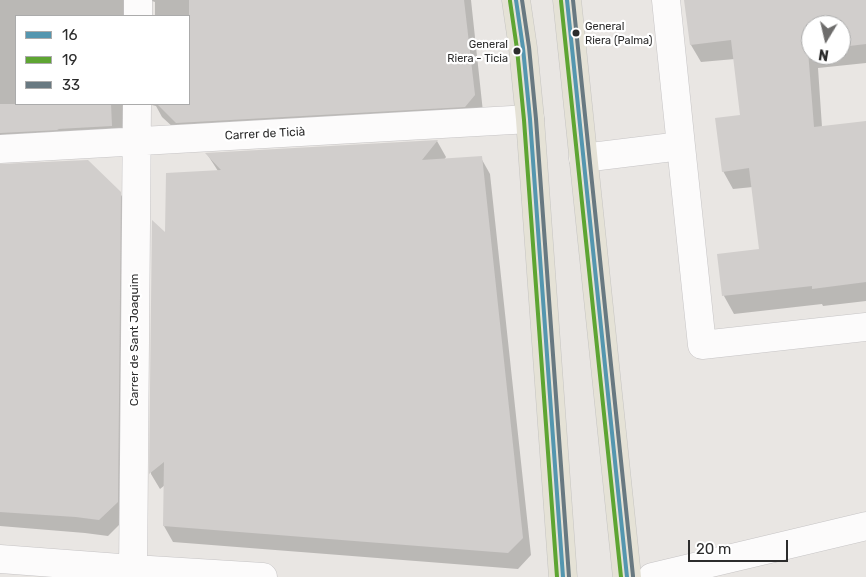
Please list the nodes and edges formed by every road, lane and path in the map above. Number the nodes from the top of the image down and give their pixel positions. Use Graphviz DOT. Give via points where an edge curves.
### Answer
graph roads {
  1 [pos="138,0"];
  2 [pos="516,0"];
  3 [pos="567,0"];
  4 [pos="666,0"];
  5 [pos="138,15"];
  6 [pos="137,105"];
  7 [pos="530,119"];
  8 [pos="136,141"];
  9 [pos="681,146"];
  10 [pos="0,149"];
  11 [pos="583,158"];
  12 [pos="866,327"];
  13 [pos="866,526"];
  14 [pos="0,559"];
  15 [pos="133,573"];
  16 [pos="262,577"];
  17 [pos="563,577"];
  18 [pos="627,577"];
  19 [pos="652,577"];
  1 -- 5 [label="street"];
  2 -- 7 [label="main road"];
  3 -- 11 [label="main road"];
  4 -- 9 [label="street"];
  6 -- 8 [label="street, Carrer de Sant Joaquim"];
  7 -- 8 [label="street, Carrer de Ticià"];
  7 -- 17 [label="main road"];
  8 -- 10 [label="street, Carrer de Ticià"];
  8 -- 15 [label="street, Carrer de Sant Joaquim"];
  9 -- 11 [label="street"];
  9 -- 12 [label="street" via="702,345"];
  11 -- 18 [label="main road"];
  13 -- 19 [label="street"];
  14 -- 15 [label="street"];
  15 -- 16 [label="street"];
}
